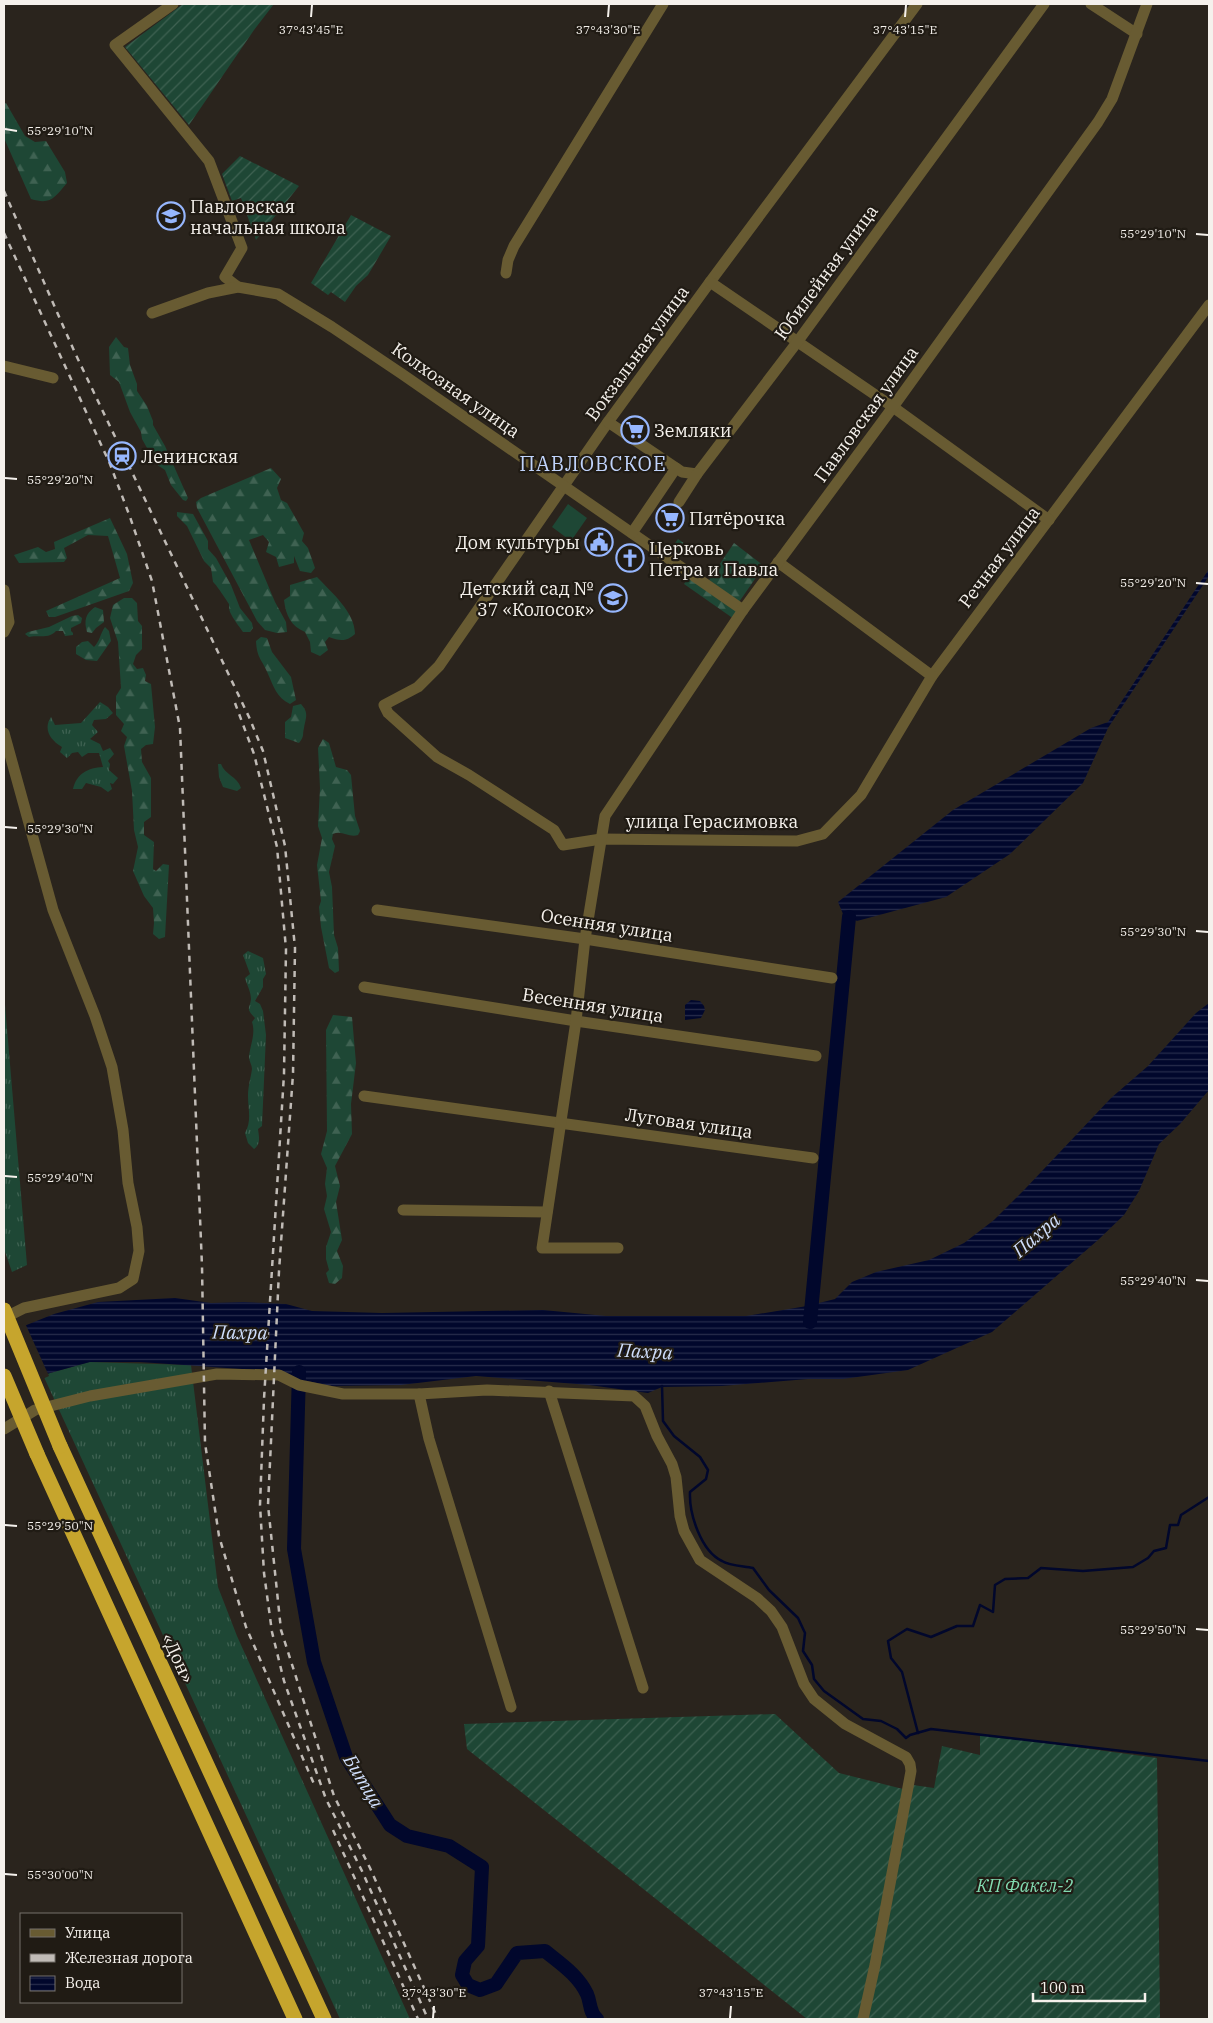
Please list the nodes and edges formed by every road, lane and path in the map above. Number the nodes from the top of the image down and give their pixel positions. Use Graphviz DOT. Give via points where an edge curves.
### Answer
graph roads {
  1 [pos="173,4"];
  2 [pos="663,4"];
  3 [pos="917,4"];
  4 [pos="1044,4"];
  5 [pos="1091,4"];
  6 [pos="1148,4"];
  7 [pos="1137,34"];
  8 [pos="506,273"];
  9 [pos="710,282"];
  10 [pos="238,287"];
  11 [pos="1209,305"];
  12 [pos="152,313"];
  13 [pos="798,341"];
  14 [pos="4,366"];
  15 [pos="53,378"];
  16 [pos="893,407"];
  17 [pos="608,422"];
  18 [pos="676,468"];
  19 [pos="697,474"];
  20 [pos="564,486"];
  21 [pos="679,502"];
  22 [pos="1049,520"];
  23 [pos="632,533"];
  24 [pos="778,562"];
  25 [pos="4,590"];
  26 [pos="744,610"];
  27 [pos="4,632"];
  28 [pos="932,676"];
  29 [pos="388,713"];
  30 [pos="4,733"];
  31 [pos="823,834"];
  32 [pos="601,839"];
  33 [pos="377,910"];
  34 [pos="585,939"];
  35 [pos="832,978"];
  36 [pos="364,987"];
  37 [pos="576,1021"];
  38 [pos="816,1056"];
  39 [pos="364,1096"];
  40 [pos="561,1123"];
  41 [pos="813,1158"];
  42 [pos="404,1210"];
  43 [pos="547,1212"];
  44 [pos="618,1248"];
  45 [pos="4,1310"];
  46 [pos="4,1318"];
  47 [pos="4,1376"];
  48 [pos="549,1391"];
  49 [pos="419,1394"];
  50 [pos="4,1429"];
  51 [pos="643,1688"];
  52 [pos="511,1707"];
  53 [pos="295,2019"];
  54 [pos="324,2019"];
  55 [pos="863,2019"];
  1 -- 10 [label="street" via="115,45 209,161 242,248 225,277"];
  2 -- 8 [label="street" via="514,246"];
  3 -- 9 [label="street, Вокзальная улица"];
  4 -- 13 [label="street, Юбилейная улица"];
  5 -- 7 [label="street"];
  6 -- 7 [label="street, Павловская улица"];
  7 -- 16 [label="street, Павловская улица" via="1112,99 1098,122"];
  9 -- 13 [label="street"];
  9 -- 17 [label="street, Вокзальная улица"];
  10 -- 12 [label="street, Колхозная улица" via="208,293"];
  10 -- 20 [label="street, Колхозная улица" via="278,294 332,327"];
  11 -- 22 [label="street, Речная улица"];
  13 -- 16 [label="street"];
  13 -- 19 [label="street, Юбилейная улица"];
  14 -- 15 [label="street"];
  16 -- 22 [label="street"];
  16 -- 24 [label="street, Павловская улица"];
  17 -- 18 [label="street"];
  17 -- 20 [label="street, Вокзальная улица"];
  18 -- 19 [label="street"];
  18 -- 23 [label="street"];
  19 -- 21 [label="street, Юбилейная улица"];
  20 -- 23 [label="street, Колхозная улица"];
  20 -- 29 [label="street, Вокзальная улица" via="439,666 418,687 384,705"];
  22 -- 28 [label="street, Речная улица"];
  23 -- 26 [label="street, Колхозная улица"];
  24 -- 26 [label="street, Павловская улица"];
  24 -- 28 [label="street"];
  25 -- 27 [label="street" via="9,622"];
  26 -- 32 [label="street, Павловская улица" via="605,816"];
  28 -- 31 [label="street, Речная улица" via="861,794"];
  29 -- 32 [label="street, улица Герасимовка" via="437,757 554,830 563,845"];
  30 -- 46 [label="street" via="53,910 112,1067 139,1252 133,1278 119,1288 24,1308"];
  31 -- 32 [label="street, улица Герасимовка" via="797,841"];
  32 -- 34 [label="street"];
  33 -- 34 [label="street, Осенняя улица"];
  34 -- 35 [label="street, Осенняя улица"];
  34 -- 37 [label="street"];
  36 -- 37 [label="street, Весенняя улица"];
  37 -- 38 [label="street, Весенняя улица"];
  37 -- 40 [label="street"];
  39 -- 40 [label="street, Луговая улица"];
  40 -- 41 [label="street, Луговая улица"];
  40 -- 43 [label="street"];
  42 -- 43 [label="street"];
  43 -- 44 [label="street" via="542,1248"];
  45 -- 54 [label="highway, «Дон», bridge" via="60,1446"];
  47 -- 53 [label="highway, bridge"];
  48 -- 49 [label="street"];
  48 -- 51 [label="street"];
  48 -- 55 [label="street" via="634,1396 645,1406 672,1464 684,1531 700,1560 771,1611 782,1627 804,1684 814,1699 845,1724 906,1757 910,1764"];
  49 -- 50 [label="street" via="343,1394 299,1385 279,1375 217,1374 90,1396 35,1410"];
  49 -- 52 [label="street" via="429,1440"];
}
